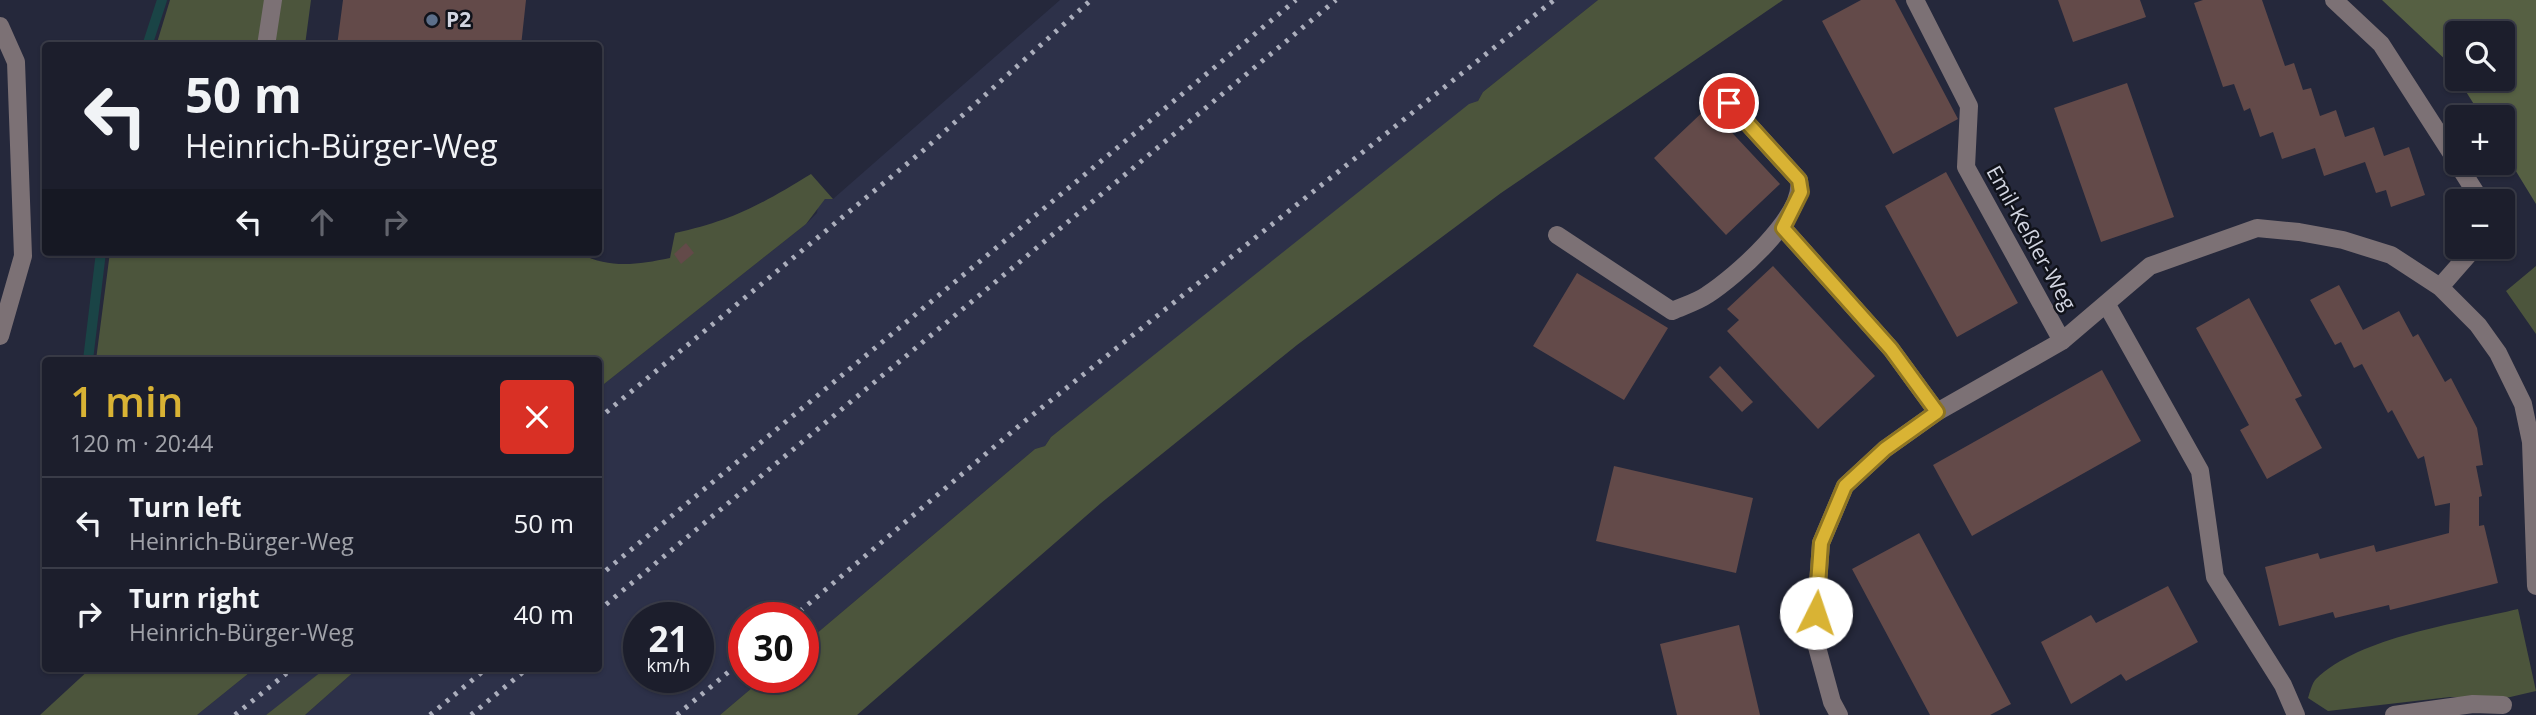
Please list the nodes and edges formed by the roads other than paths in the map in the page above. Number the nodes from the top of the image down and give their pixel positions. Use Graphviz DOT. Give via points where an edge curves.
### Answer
graph roads {
  1 [pos="273,0"];
  2 [pos="1915,0"];
  3 [pos="2334,0"];
  4 [pos="0,26"];
  5 [pos="267,42"];
  6 [pos="1729,103"];
  7 [pos="2445,143"];
  8 [pos="1783,228"];
  9 [pos="1557,235"];
  10 [pos="2464,259"];
  11 [pos="2440,287"];
  12 [pos="2107,305"];
  13 [pos="0,336"];
  14 [pos="2062,341"];
  15 [pos="1937,412"];
  16 [pos="2536,586"];
  17 [pos="2503,705"];
  18 [pos="1839,715"];
  19 [pos="2296,715"];
  20 [pos="2394,715"];
  1 -- 5 [label="street"];
  2 -- 14 [label="street, Emil-Keßler-Weg" via="1969,106 1966,167"];
  3 -- 7 [label="street" via="2381,44"];
  4 -- 13 [label="street" via="16,62 23,256"];
  6 -- 8 [label="street" via="1799,180 1801,192"];
  8 -- 9 [label="street" via="1706,296 1672,311"];
  8 -- 15 [label="street" via="1891,349"];
  10 -- 11 [label="street"];
  11 -- 12 [label="street" via="2391,255 2343,240 2257,228 2150,267"];
  11 -- 16 [label="street" via="2498,353 2523,404 2530,442"];
  12 -- 14 [label="street"];
  12 -- 19 [label="street" via="2200,471 2216,577 2283,685"];
  14 -- 15 [label="street"];
  15 -- 18 [label="street" via="1885,449 1845,486 1821,543 1814,636"];
  17 -- 20 [label="street" via="2473,704"];
}
